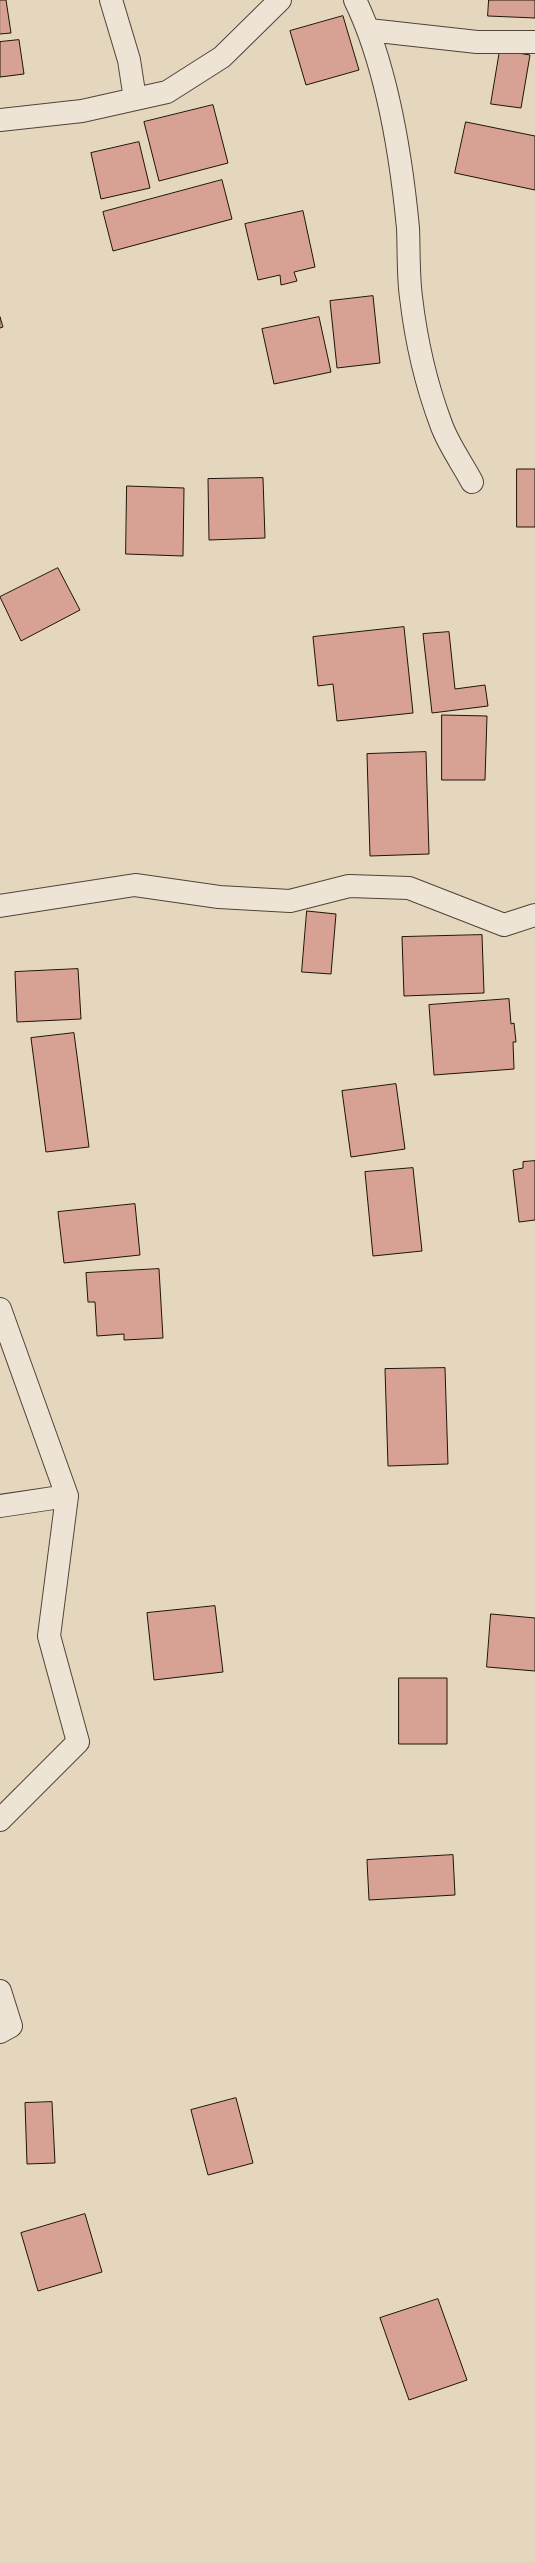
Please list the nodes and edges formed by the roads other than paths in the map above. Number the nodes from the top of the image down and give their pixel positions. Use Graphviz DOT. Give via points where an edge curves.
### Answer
graph roads {
  1 [pos="111,0"];
  2 [pos="280,0"];
  3 [pos="355,0"];
  4 [pos="369,30"];
  5 [pos="535,42"];
  6 [pos="135,99"];
  7 [pos="0,120"];
  8 [pos="472,482"];
  9 [pos="0,906"];
  10 [pos="535,915"];
  11 [pos="0,1309"];
  12 [pos="67,1496"];
  13 [pos="0,1506"];
  14 [pos="0,1820"];
  15 [pos="0,1991"];
  16 [pos="0,2032"];
  1 -- 6 [label="street" via="129,60"];
  2 -- 6 [label="street" via="222,57 167,92"];
  3 -- 4 [label="street"];
  4 -- 5 [label="street" via="477,42"];
  4 -- 8 [label="street" via="379,64 400,166 408,228 411,297 425,372 441,425"];
  6 -- 7 [label="street" via="82,111"];
  9 -- 10 [label="street" via="135,885 219,897 290,901 357,887 409,888 504,925"];
  11 -- 12 [label="street"];
  12 -- 13 [label="street"];
  12 -- 14 [label="street" via="49,1636 78,1742"];
  15 -- 16 [label="street" via="11,2026"];
}
